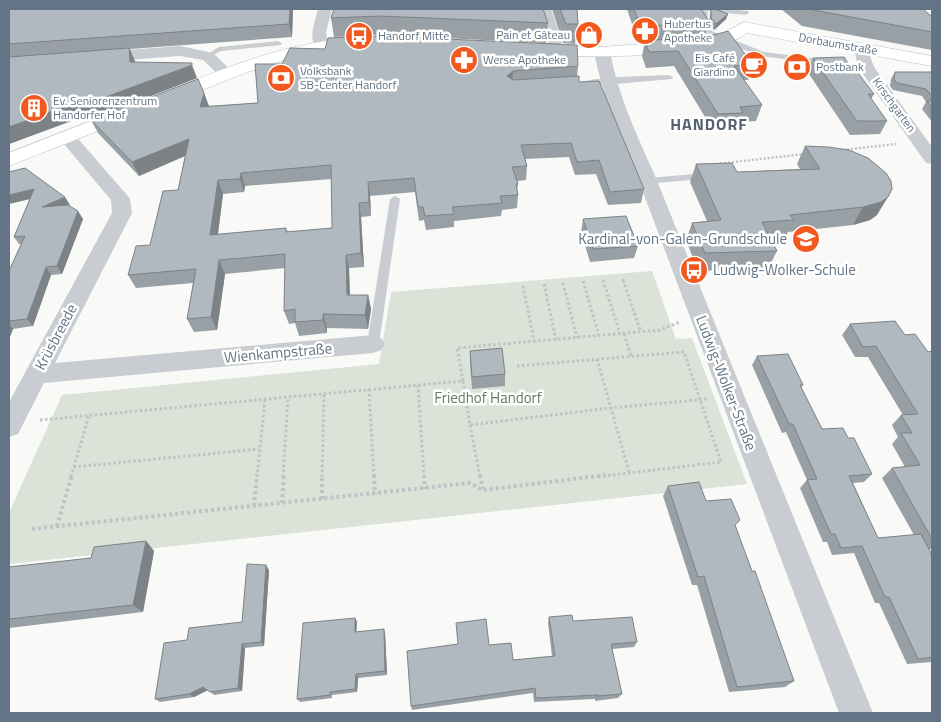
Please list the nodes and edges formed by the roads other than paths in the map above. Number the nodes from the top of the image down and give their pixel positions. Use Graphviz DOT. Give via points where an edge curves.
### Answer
graph roads {
  1 [pos="325,9"];
  2 [pos="544,9"];
  3 [pos="705,9"];
  4 [pos="710,9"];
  5 [pos="744,16"];
  6 [pos="725,39"];
  7 [pos="382,42"];
  8 [pos="278,43"];
  9 [pos="321,45"];
  10 [pos="861,48"];
  11 [pos="525,49"];
  12 [pos="554,50"];
  13 [pos="602,52"];
  14 [pos="208,56"];
  15 [pos="88,58"];
  16 [pos="932,61"];
  17 [pos="866,67"];
  18 [pos="227,74"];
  19 [pos="669,77"];
  20 [pos="606,80"];
  21 [pos="570,86"];
  22 [pos="68,137"];
  23 [pos="932,159"];
  24 [pos="9,160"];
  25 [pos="719,175"];
  26 [pos="647,181"];
  27 [pos="395,199"];
  28 [pos="372,344"];
  29 [pos="36,374"];
  30 [pos="10,424"];
  31 [pos="856,713"];
  1 -- 9 [label="street" via="319,32"];
  2 -- 12 [label="street" via="555,41"];
  3 -- 6 [label="lane" via="702,24 709,33"];
  4 -- 5 [label="lane"];
  5 -- 6 [label="street" via="735,34"];
  5 -- 10 [label="street, Dorbaumstraße"];
  6 -- 13 [label="street" via="693,45"];
  6 -- 17 [label="lane" via="763,54"];
  7 -- 9 [label="street"];
  8 -- 14 [label="lane" via="218,49"];
  9 -- 18 [label="street"];
  10 -- 16 [label="street, Dorbaumstraße"];
  10 -- 17 [label="street, Kirschgarten"];
  11 -- 12 [label="street"];
  12 -- 13 [label="street"];
  13 -- 20 [label="street, Ludwig-Wolker-Straße"];
  14 -- 15 [label="street" via="180,51"];
  14 -- 18 [label="street"];
  17 -- 23 [label="street, Kirschgarten"];
  18 -- 22 [label="street"];
  19 -- 20 [label="lane"];
  20 -- 21 [label="lane"];
  20 -- 26 [label="street, Ludwig-Wolker-Straße"];
  22 -- 24 [label="street"];
  22 -- 29 [label="street, Krüsbreede" via="120,199 122,213"];
  25 -- 26 [label="lane"];
  26 -- 31 [label="street, Ludwig-Wolker-Straße"];
  27 -- 28 [label="lane, Wienkampstraße"];
  28 -- 29 [label="street, Wienkampstraße"];
  29 -- 30 [label="street, Krüsbreede"];
}
